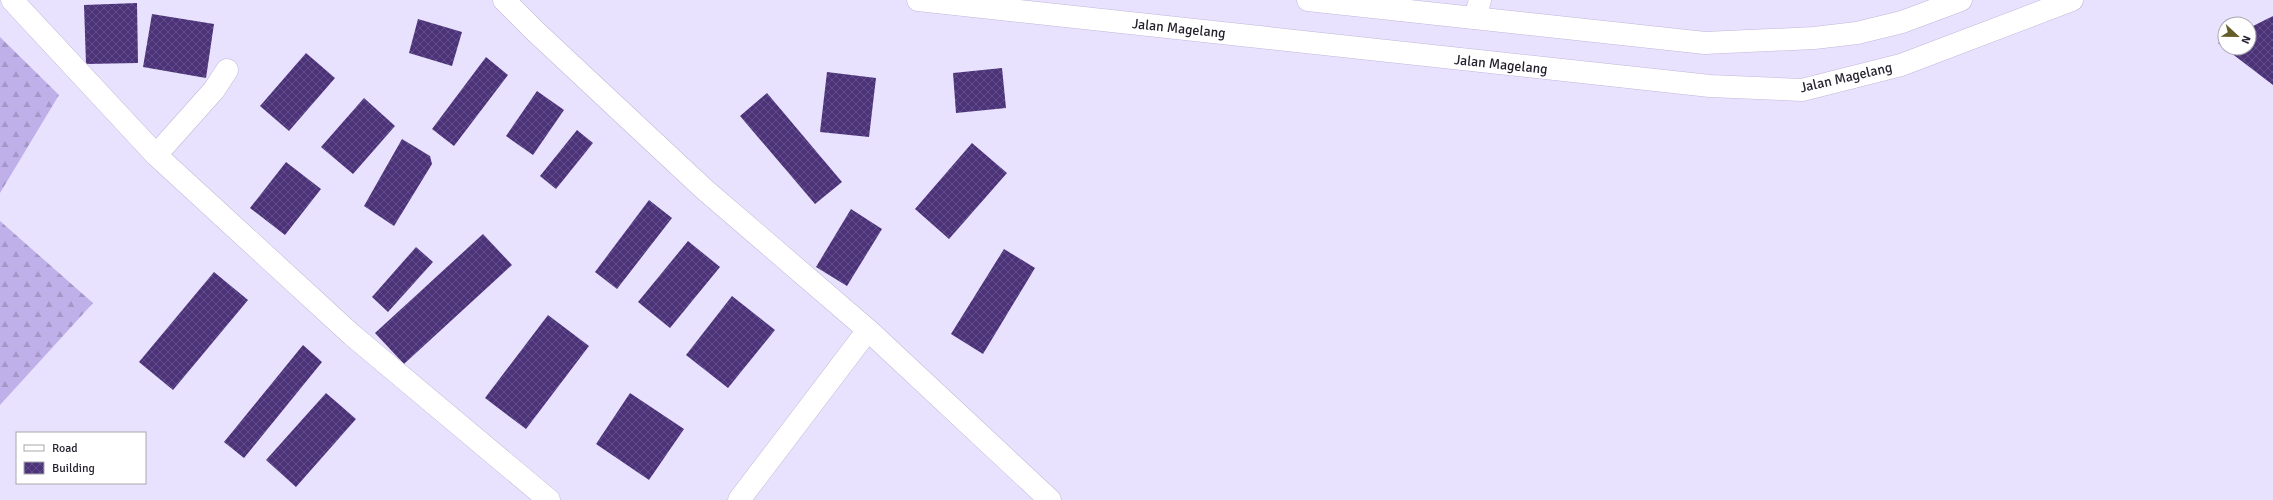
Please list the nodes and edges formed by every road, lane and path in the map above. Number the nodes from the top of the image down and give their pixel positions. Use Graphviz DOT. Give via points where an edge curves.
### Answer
graph roads {
  1 [pos="12,0"];
  2 [pos="504,0"];
  3 [pos="918,0"];
  4 [pos="1308,0"];
  5 [pos="1961,0"];
  6 [pos="2072,0"];
  7 [pos="1477,9"];
  8 [pos="227,70"];
  9 [pos="156,155"];
  10 [pos="868,330"];
  11 [pos="549,500"];
  12 [pos="739,500"];
  13 [pos="1050,500"];
  1 -- 9 [label="main road"];
  2 -- 10 [label="main road" via="704,189"];
  3 -- 6 [label="main road, Jalan Magelang" via="1702,86 1802,90 1901,65"];
  4 -- 7 [label="main road"];
  5 -- 7 [label="main road" via="1902,22 1857,33 1814,38 1705,43"];
  8 -- 9 [label="main road" via="214,90"];
  9 -- 11 [label="main road" via="352,335"];
  10 -- 12 [label="main road"];
  10 -- 13 [label="main road"];
}
